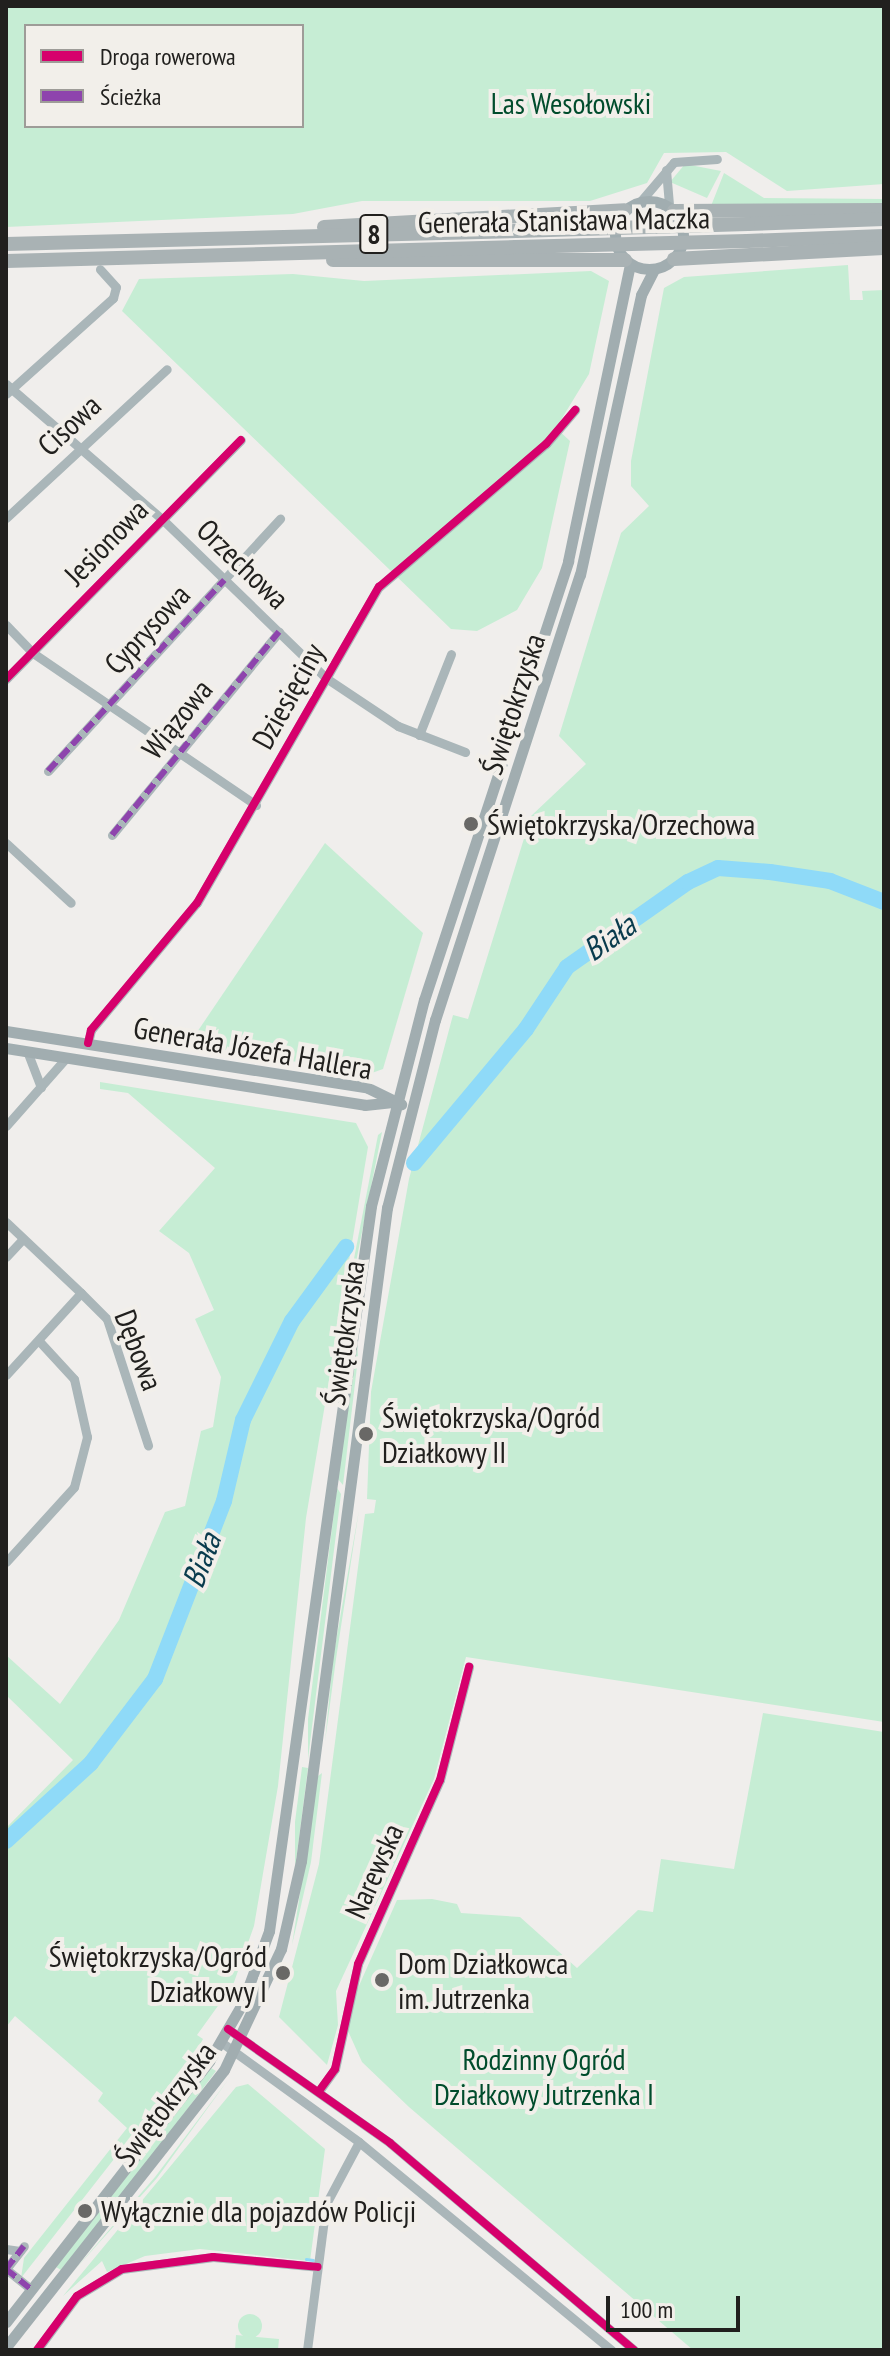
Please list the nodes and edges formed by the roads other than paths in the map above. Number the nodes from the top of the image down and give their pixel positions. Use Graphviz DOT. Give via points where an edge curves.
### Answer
graph roads {
  1 [pos="717,159"];
  2 [pos="666,170"];
  3 [pos="640,202"];
  4 [pos="672,209"];
  5 [pos="625,210"];
  6 [pos="884,210"];
  7 [pos="884,219"];
  8 [pos="884,236"];
  9 [pos="232,238"];
  10 [pos="6,244"];
  11 [pos="884,248"];
  12 [pos="233,254"];
  13 [pos="674,259"];
  14 [pos="6,261"];
  15 [pos="628,262"];
  16 [pos="100,269"];
  17 [pos="654,269"];
  18 [pos="167,369"];
  19 [pos="8,389"];
  20 [pos="575,410"];
  21 [pos="241,440"];
  22 [pos="79,447"];
  23 [pos="6,518"];
  24 [pos="162,519"];
  25 [pos="280,519"];
  26 [pos="224,580"];
  27 [pos="6,625"];
  28 [pos="279,632"];
  29 [pos="33,653"];
  30 [pos="451,654"];
  31 [pos="326,678"];
  32 [pos="6,679"];
  33 [pos="108,706"];
  34 [pos="419,735"];
  35 [pos="465,752"];
  36 [pos="181,754"];
  37 [pos="48,771"];
  38 [pos="256,805"];
  39 [pos="112,835"];
  40 [pos="6,843"];
  41 [pos="71,903"];
  42 [pos="6,1031"];
  43 [pos="88,1043"];
  44 [pos="6,1048"];
  45 [pos="27,1051"];
  46 [pos="66,1058"];
  47 [pos="236,1067"];
  48 [pos="235,1084"];
  49 [pos="41,1087"];
  50 [pos="395,1102"];
  51 [pos="411,1106"];
  52 [pos="6,1126"];
  53 [pos="6,1222"];
  54 [pos="23,1239"];
  55 [pos="6,1257"];
  56 [pos="81,1293"];
  57 [pos="353,1314"];
  58 [pos="369,1316"];
  59 [pos="39,1341"];
  60 [pos="6,1375"];
  61 [pos="148,1445"];
  62 [pos="6,1562"];
  63 [pos="469,1667"];
  64 [pos="298,1753"];
  65 [pos="314,1755"];
  66 [pos="228,2029"];
  67 [pos="243,2037"];
  68 [pos="221,2042"];
  69 [pos="236,2050"];
  70 [pos="297,2074"];
  71 [pos="287,2088"];
  72 [pos="319,2091"];
  73 [pos="359,2142"];
  74 [pos="515,2248"];
  75 [pos="6,2249"];
  76 [pos="501,2260"];
  77 [pos="318,2267"];
  78 [pos="6,2269"];
  79 [pos="32,2290"];
  80 [pos="37,2308"];
  81 [pos="6,2322"];
  82 [pos="6,2347"];
  83 [pos="37,2350"];
  84 [pos="307,2350"];
  85 [pos="611,2350"];
  86 [pos="634,2350"];
  1 -- 2 [label="street" via="680,160"];
  2 -- 3 [label="street"];
  2 -- 4 [label="street"];
  3 -- 4 [label="main road"];
  3 -- 5 [label="main road"];
  4 -- 6 [label="highway"];
  4 -- 13 [label="main road" via="683,234"];
  5 -- 9 [label="highway" via="399,218"];
  5 -- 15 [label="main road" via="614,235"];
  7 -- 9 [label="highway, Generała Stanisława Maczka / 8, bridge"];
  8 -- 12 [label="highway, Generała Stanisława Maczka / 8, bridge"];
  9 -- 10 [label="highway, Generała Stanisława Maczka / 8"];
  11 -- 13 [label="highway"];
  12 -- 14 [label="highway, Generała Stanisława Maczka / 8"];
  12 -- 15 [label="highway" via="377,262"];
  13 -- 17 [label="main road"];
  15 -- 17 [label="main road"];
  15 -- 50 [label="main road, Świętokrzyska" via="568,561"];
  16 -- 19 [label="street" via="116,287 113,298"];
  17 -- 51 [label="main road, Świętokrzyska" via="641,295 580,575"];
  18 -- 22 [label="street, Cisowa"];
  19 -- 22 [label="street, Orzechowa"];
  20 -- 31 [label="street, Dziesięciny" via="524,464 385,581"];
  21 -- 24 [label="street, Jesionowa"];
  22 -- 23 [label="street, Cisowa"];
  22 -- 24 [label="street, Orzechowa"];
  24 -- 26 [label="street, Orzechowa"];
  24 -- 29 [label="street, Jesionowa"];
  25 -- 26 [label="street, Cyprysowa"];
  26 -- 28 [label="street, Orzechowa"];
  26 -- 33 [label="street, Cyprysowa"];
  27 -- 29 [label="street"];
  28 -- 31 [label="street, Orzechowa"];
  28 -- 36 [label="street, Wiązowa"];
  29 -- 32 [label="street, Jesionowa"];
  29 -- 33 [label="street"];
  30 -- 34 [label="street"];
  31 -- 34 [label="street, Orzechowa"];
  31 -- 38 [label="street, Dziesięciny"];
  33 -- 36 [label="street"];
  33 -- 37 [label="street, Cyprysowa"];
  34 -- 35 [label="street, Orzechowa"];
  36 -- 38 [label="street"];
  36 -- 39 [label="street, Wiązowa"];
  38 -- 43 [label="street, Dziesięciny" via="197,903 91,1030"];
  40 -- 41 [label="street"];
  42 -- 43 [label="main road, Generała Józefa Hallera"];
  43 -- 47 [label="main road, Generała Józefa Hallera"];
  44 -- 45 [label="main road, Generała Józefa Hallera"];
  45 -- 46 [label="main road, Generała Józefa Hallera"];
  45 -- 49 [label="street"];
  46 -- 48 [label="main road, Generała Józefa Hallera"];
  46 -- 49 [label="street"];
  47 -- 48 [label="main road"];
  47 -- 50 [label="main road, Generała Józefa Hallera" via="368,1088"];
  48 -- 50 [label="main road, Generała Józefa Hallera" via="365,1105"];
  49 -- 52 [label="street"];
  50 -- 51 [label="main road, Generała Józefa Hallera"];
  50 -- 57 [label="main road, Świętokrzyska"];
  51 -- 58 [label="main road, Świętokrzyska"];
  53 -- 54 [label="street"];
  54 -- 55 [label="street"];
  54 -- 56 [label="street"];
  56 -- 59 [label="street, Dębowa"];
  56 -- 61 [label="street, Dębowa" via="107,1319"];
  57 -- 58 [label="main road"];
  57 -- 64 [label="main road, Świętokrzyska"];
  58 -- 65 [label="main road, Świętokrzyska"];
  59 -- 60 [label="street, Dębowa"];
  59 -- 62 [label="street" via="74,1379 87,1437 74,1487"];
  63 -- 72 [label="street, Narewska" via="440,1780 358,1964 335,2069"];
  64 -- 65 [label="main road" via="303,1763"];
  64 -- 66 [label="main road, Świętokrzyska" via="276,1905"];
  65 -- 67 [label="main road, Świętokrzyska" via="292,1910"];
  66 -- 67 [label="street"];
  66 -- 68 [label="main road, Świętokrzyska"];
  67 -- 69 [label="main road, Świętokrzyska"];
  67 -- 70 [label="street"];
  68 -- 69 [label="street"];
  68 -- 79 [label="main road, Świętokrzyska"];
  69 -- 71 [label="street"];
  69 -- 80 [label="main road, Świętokrzyska"];
  70 -- 71 [label="street" via="286,2079"];
  70 -- 72 [label="street"];
  71 -- 73 [label="street"];
  72 -- 74 [label="street"];
  73 -- 76 [label="street"];
  73 -- 77 [label="street" via="329,2194"];
  74 -- 76 [label="street" via="512,2257"];
  74 -- 86 [label="street"];
  75 -- 78 [label="street" via="22,2249"];
  76 -- 85 [label="street"];
  77 -- 83 [label="street" via="213,2257 122,2269 77,2296"];
  77 -- 84 [label="street"];
  78 -- 79 [label="street"];
  79 -- 80 [label="main road"];
  79 -- 81 [label="main road, Świętokrzyska"];
  80 -- 82 [label="main road, Świętokrzyska"];
}
